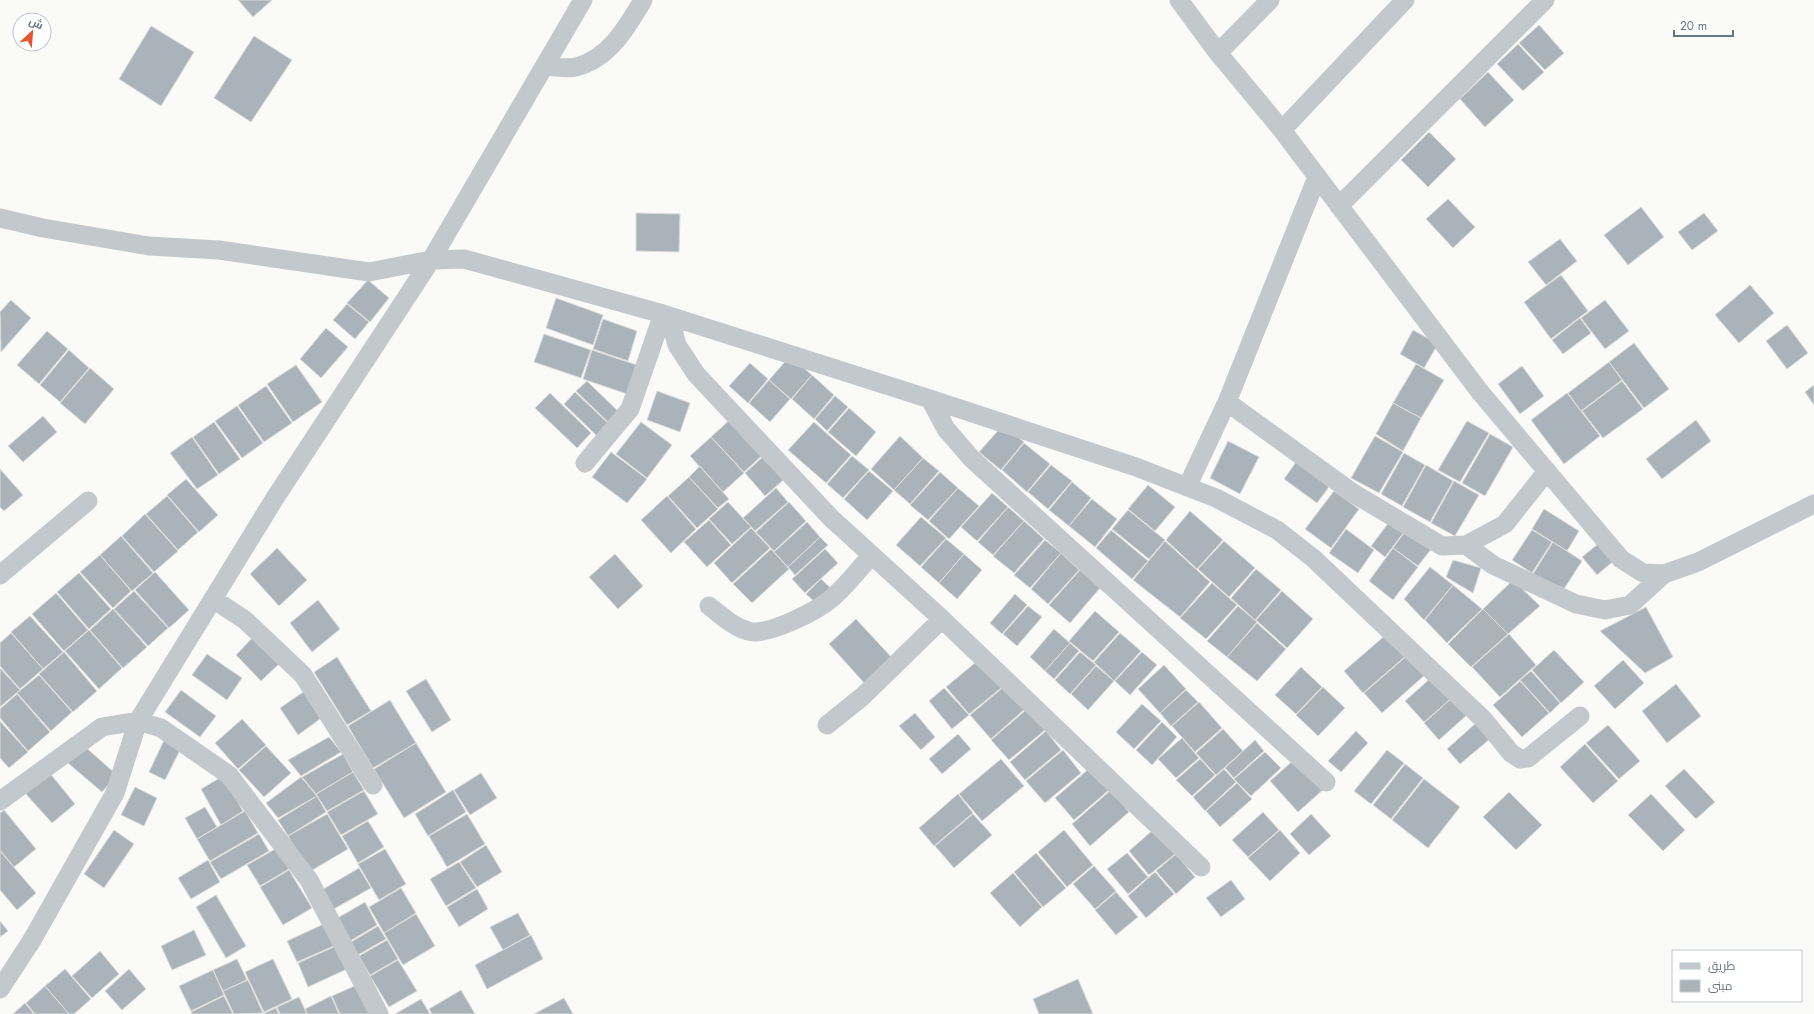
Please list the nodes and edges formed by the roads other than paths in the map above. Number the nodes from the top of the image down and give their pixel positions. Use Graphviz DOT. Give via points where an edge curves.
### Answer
graph roads {
  1 [pos="583,0"];
  2 [pos="643,0"];
  3 [pos="1179,0"];
  4 [pos="1270,0"];
  5 [pos="1405,0"];
  6 [pos="1545,0"];
  7 [pos="1218,53"];
  8 [pos="545,66"];
  9 [pos="1282,130"];
  10 [pos="1317,177"];
  11 [pos="1339,206"];
  12 [pos="0,218"];
  13 [pos="431,260"];
  14 [pos="666,315"];
  15 [pos="930,399"];
  16 [pos="1227,402"];
  17 [pos="585,463"];
  18 [pos="1547,471"];
  19 [pos="1187,487"];
  20 [pos="88,502"];
  21 [pos="1814,504"];
  22 [pos="1466,546"];
  23 [pos="871,556"];
  24 [pos="1664,574"];
  25 [pos="0,575"];
  26 [pos="213,599"];
  27 [pos="709,606"];
  28 [pos="942,619"];
  29 [pos="1580,716"];
  30 [pos="138,720"];
  31 [pos="827,725"];
  32 [pos="1326,782"];
  33 [pos="373,786"];
  34 [pos="0,801"];
  35 [pos="1201,867"];
  36 [pos="0,989"];
  37 [pos="379,1014"];
  1 -- 8 [label="street"];
  2 -- 8 [label="street" via="624,31 597,58 575,67"];
  3 -- 7 [label="street"];
  4 -- 7 [label="street"];
  5 -- 9 [label="street"];
  6 -- 11 [label="street"];
  7 -- 9 [label="street"];
  8 -- 13 [label="street"];
  9 -- 10 [label="street"];
  10 -- 11 [label="street"];
  10 -- 16 [label="street"];
  11 -- 18 [label="street" via="1480,392"];
  12 -- 13 [label="street" via="150,246 219,250 369,272"];
  13 -- 14 [label="street" via="464,258"];
  13 -- 26 [label="street"];
  14 -- 15 [label="street"];
  14 -- 17 [label="street" via="630,409"];
  14 -- 23 [label="street" via="676,345 696,374 831,518"];
  15 -- 19 [label="street" via="1136,467"];
  15 -- 32 [label="street" via="946,429 972,459"];
  16 -- 19 [label="street"];
  16 -- 22 [label="street" via="1367,501 1442,546"];
  18 -- 22 [label="street" via="1505,524"];
  18 -- 24 [label="street" via="1621,559 1643,573"];
  19 -- 29 [label="street" via="1216,498 1277,530 1313,558 1484,720 1511,753 1520,759 1528,758"];
  20 -- 25 [label="street"];
  21 -- 24 [label="street" via="1698,562"];
  22 -- 24 [label="street" via="1493,564 1576,604 1605,610 1630,606"];
  23 -- 27 [label="street" via="831,599 805,615 763,632 748,632"];
  23 -- 28 [label="street"];
  26 -- 30 [label="street"];
  26 -- 33 [label="street" via="245,620 303,675"];
  28 -- 31 [label="street" via="863,696"];
  28 -- 35 [label="street"];
  30 -- 34 [label="street" via="102,727"];
  30 -- 36 [label="street" via="115,793 32,940"];
  30 -- 37 [label="street" via="161,728 229,775 309,880"];
}
